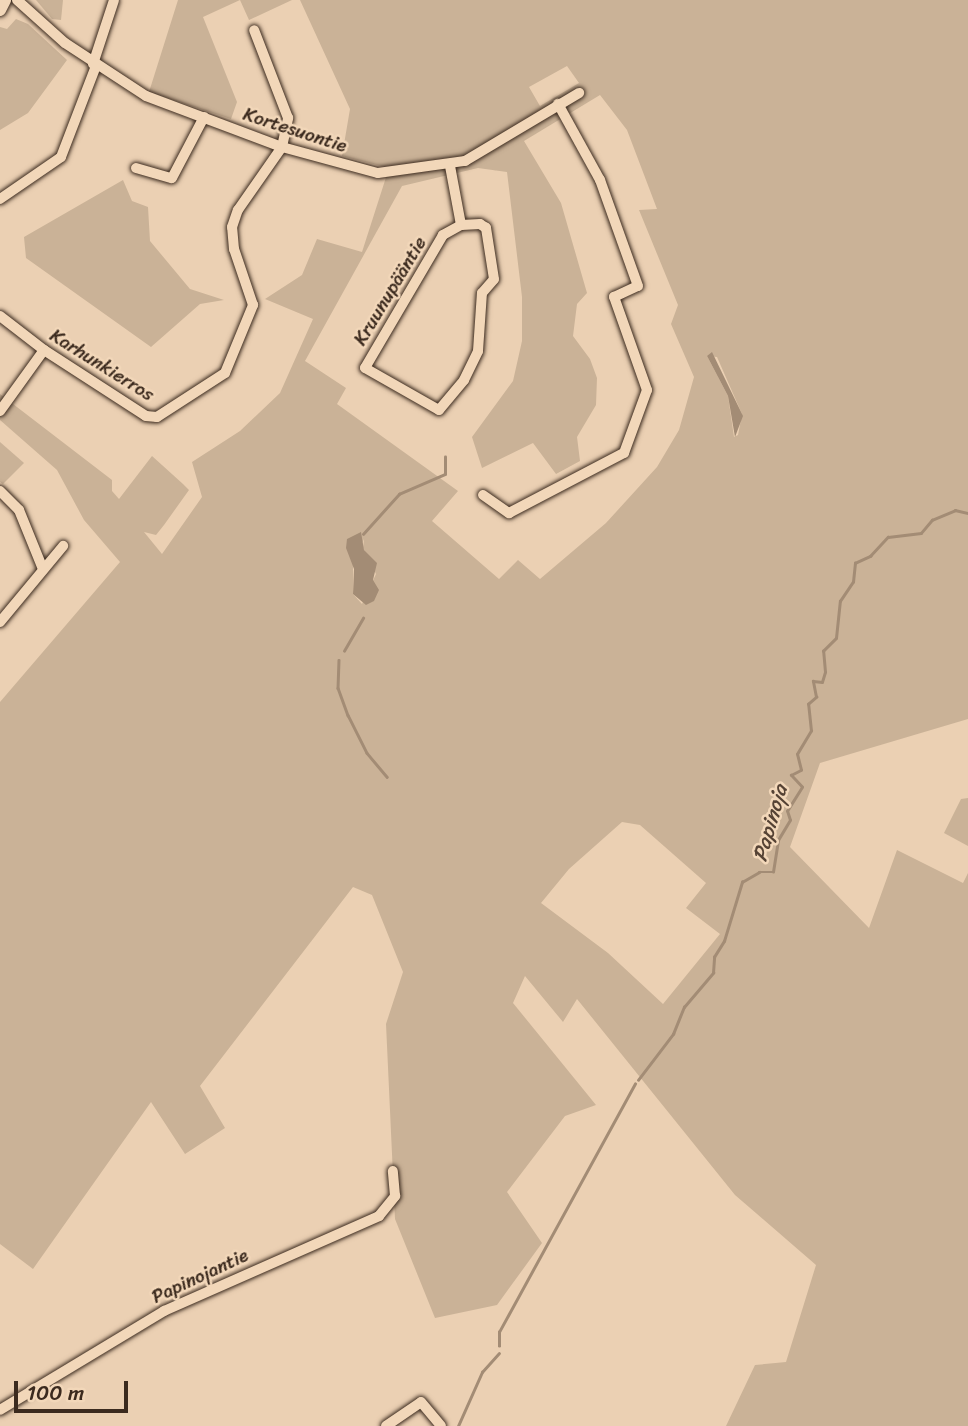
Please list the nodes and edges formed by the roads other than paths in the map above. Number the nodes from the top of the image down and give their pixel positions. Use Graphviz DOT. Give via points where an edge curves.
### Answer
graph roads {
  1 [pos="5,0"];
  2 [pos="17,0"];
  3 [pos="114,0"];
  4 [pos="0,10"];
  5 [pos="254,30"];
  6 [pos="95,65"];
  7 [pos="579,93"];
  8 [pos="558,104"];
  9 [pos="204,117"];
  10 [pos="282,147"];
  11 [pos="450,166"];
  12 [pos="136,168"];
  13 [pos="0,199"];
  14 [pos="461,225"];
  15 [pos="0,316"];
  16 [pos="44,350"];
  17 [pos="0,411"];
  18 [pos="0,491"];
  19 [pos="483,495"];
  20 [pos="63,546"];
  21 [pos="43,569"];
  22 [pos="0,622"];
  23 [pos="393,1171"];
  24 [pos="0,1410"];
  25 [pos="386,1426"];
  26 [pos="441,1426"];
  1 -- 4 [label="main road"];
  2 -- 6 [label="street, Kortesuontie"];
  3 -- 6 [label="street"];
  5 -- 10 [label="street" via="288,118"];
  6 -- 9 [label="street, Kortesuontie" via="146,96"];
  6 -- 13 [label="street" via="61,158"];
  7 -- 8 [label="street, Kortesuontie"];
  8 -- 11 [label="street, Kortesuontie"];
  8 -- 19 [label="street" via="600,180 638,286 614,297 647,390 624,453 509,513"];
  9 -- 10 [label="street, Kortesuontie"];
  9 -- 12 [label="street" via="172,178"];
  10 -- 11 [label="street, Kortesuontie" via="378,173"];
  10 -- 16 [label="street, Karhunkierros" via="238,210 232,227 234,249 253,305 222,376 151,417"];
  11 -- 14 [label="street"];
  14 -- 14 [label="street, Kruunupääntie" via="443,235 365,368 439,410 464,380 478,351 485,288 494,279 486,228"];
  15 -- 16 [label="street, Karhunkierros"];
  16 -- 17 [label="street"];
  18 -- 21 [label="street" via="19,510"];
  20 -- 21 [label="street"];
  21 -- 22 [label="street"];
  23 -- 24 [label="street, Papinojantie" via="395,1196 379,1216 164,1311"];
  25 -- 26 [label="street" via="421,1402"];
}
